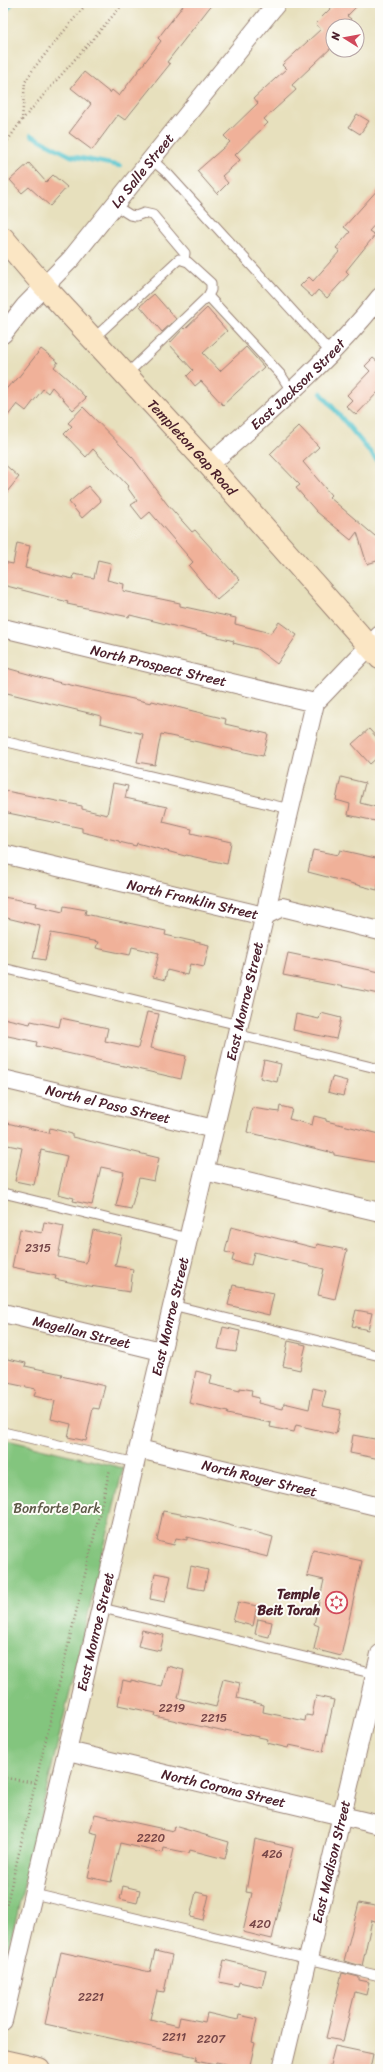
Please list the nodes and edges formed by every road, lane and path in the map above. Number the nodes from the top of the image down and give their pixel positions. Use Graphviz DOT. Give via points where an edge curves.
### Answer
graph roads {
  1 [pos="87,3"];
  2 [pos="124,3"];
  3 [pos="277,3"];
  4 [pos="22,120"];
  5 [pos="3,147"];
  6 [pos="151,159"];
  7 [pos="114,205"];
  8 [pos="3,238"];
  9 [pos="184,260"];
  10 [pos="44,286"];
  11 [pos="208,296"];
  12 [pos="380,297"];
  13 [pos="3,334"];
  14 [pos="93,339"];
  15 [pos="331,353"];
  16 [pos="126,375"];
  17 [pos="292,392"];
  18 [pos="209,465"];
  19 [pos="3,628"];
  20 [pos="376,646"];
  21 [pos="315,703"];
  22 [pos="3,741"];
  23 [pos="290,809"];
  24 [pos="3,854"];
  25 [pos="264,916"];
  26 [pos="380,931"];
  27 [pos="3,968"];
  28 [pos="237,1030"];
  29 [pos="380,1069"];
  30 [pos="3,1079"];
  31 [pos="214,1130"];
  32 [pos="204,1171"];
  33 [pos="3,1193"];
  34 [pos="380,1212"];
  35 [pos="188,1238"];
  36 [pos="172,1305"];
  37 [pos="3,1313"];
  38 [pos="161,1351"];
  39 [pos="380,1356"];
  40 [pos="3,1432"];
  41 [pos="138,1456"];
  42 [pos="111,1465"];
  43 [pos="380,1507"];
  44 [pos="102,1608"];
  45 [pos="380,1654"];
  46 [pos="378,1675"];
  47 [pos="68,1751"];
  48 [pos="6,1778"];
  49 [pos="36,1783"];
  50 [pos="342,1816"];
  51 [pos="380,1825"];
  52 [pos="34,1894"];
  53 [pos="3,1920"];
  54 [pos="308,1959"];
  55 [pos="380,1976"];
  56 [pos="3,2021"];
  57 [pos="3,2061"];
  58 [pos="39,2069"];
  59 [pos="282,2069"];
  1 -- 4 [label="path" via="25,82"];
  2 -- 4 [label="path"];
  3 -- 6 [label="street, La Salle Street"];
  4 -- 5 [label="path"];
  6 -- 7 [label="street, La Salle Street"];
  6 -- 15 [label="lane" via="168,174"];
  7 -- 9 [label="lane" via="136,216 144,213 153,215 185,253"];
  7 -- 10 [label="street, La Salle Street" via="70,259"];
  8 -- 10 [label="street, Templeton Gap Road"];
  9 -- 11 [label="lane" via="211,283"];
  9 -- 14 [label="lane" via="179,259"];
  10 -- 13 [label="street, La Salle Street"];
  10 -- 14 [label="street, Templeton Gap Road"];
  11 -- 16 [label="lane"];
  11 -- 17 [label="lane" via="281,375"];
  12 -- 15 [label="street, East Jackson Street"];
  14 -- 16 [label="street, Templeton Gap Road"];
  15 -- 17 [label="street, East Jackson Street"];
  16 -- 18 [label="street, Templeton Gap Road"];
  17 -- 18 [label="street, East Jackson Street"];
  18 -- 20 [label="street, Templeton Gap Road"];
  19 -- 21 [label="street, North Prospect Street"];
  20 -- 21 [label="street, East Monroe Street"];
  21 -- 23 [label="street, East Monroe Street"];
  22 -- 23 [label="lane"];
  23 -- 25 [label="street, East Monroe Street"];
  24 -- 25 [label="street, North Franklin Street"];
  25 -- 26 [label="street, North Franklin Street" via="282,907"];
  25 -- 28 [label="street, East Monroe Street"];
  27 -- 28 [label="lane"];
  28 -- 29 [label="lane"];
  28 -- 31 [label="street, East Monroe Street"];
  30 -- 31 [label="street, North el Paso Street"];
  31 -- 32 [label="street, East Monroe Street"];
  32 -- 34 [label="street"];
  32 -- 35 [label="street, East Monroe Street"];
  33 -- 35 [label="lane"];
  35 -- 36 [label="street, East Monroe Street"];
  36 -- 38 [label="street, East Monroe Street"];
  36 -- 39 [label="lane"];
  37 -- 38 [label="street, Magellan Street"];
  38 -- 41 [label="street, East Monroe Street"];
  40 -- 41 [label="lane"];
  41 -- 43 [label="street, North Royer Street"];
  41 -- 44 [label="street, East Monroe Street"];
  42 -- 49 [label="path"];
  44 -- 46 [label="lane"];
  44 -- 47 [label="street, East Monroe Street"];
  45 -- 46 [label="street, East Madison Street"];
  46 -- 50 [label="street, East Madison Street"];
  47 -- 50 [label="street, North Corona Street"];
  47 -- 52 [label="street, East Monroe Street"];
  48 -- 49 [label="path"];
  49 -- 53 [label="path"];
  50 -- 51 [label="street, North Corona Street"];
  50 -- 54 [label="street, East Madison Street"];
  52 -- 54 [label="lane"];
  52 -- 56 [label="street, East Monroe Street"];
  54 -- 55 [label="lane"];
  54 -- 59 [label="street, East Madison Street"];
  57 -- 58 [label="street"];
}
